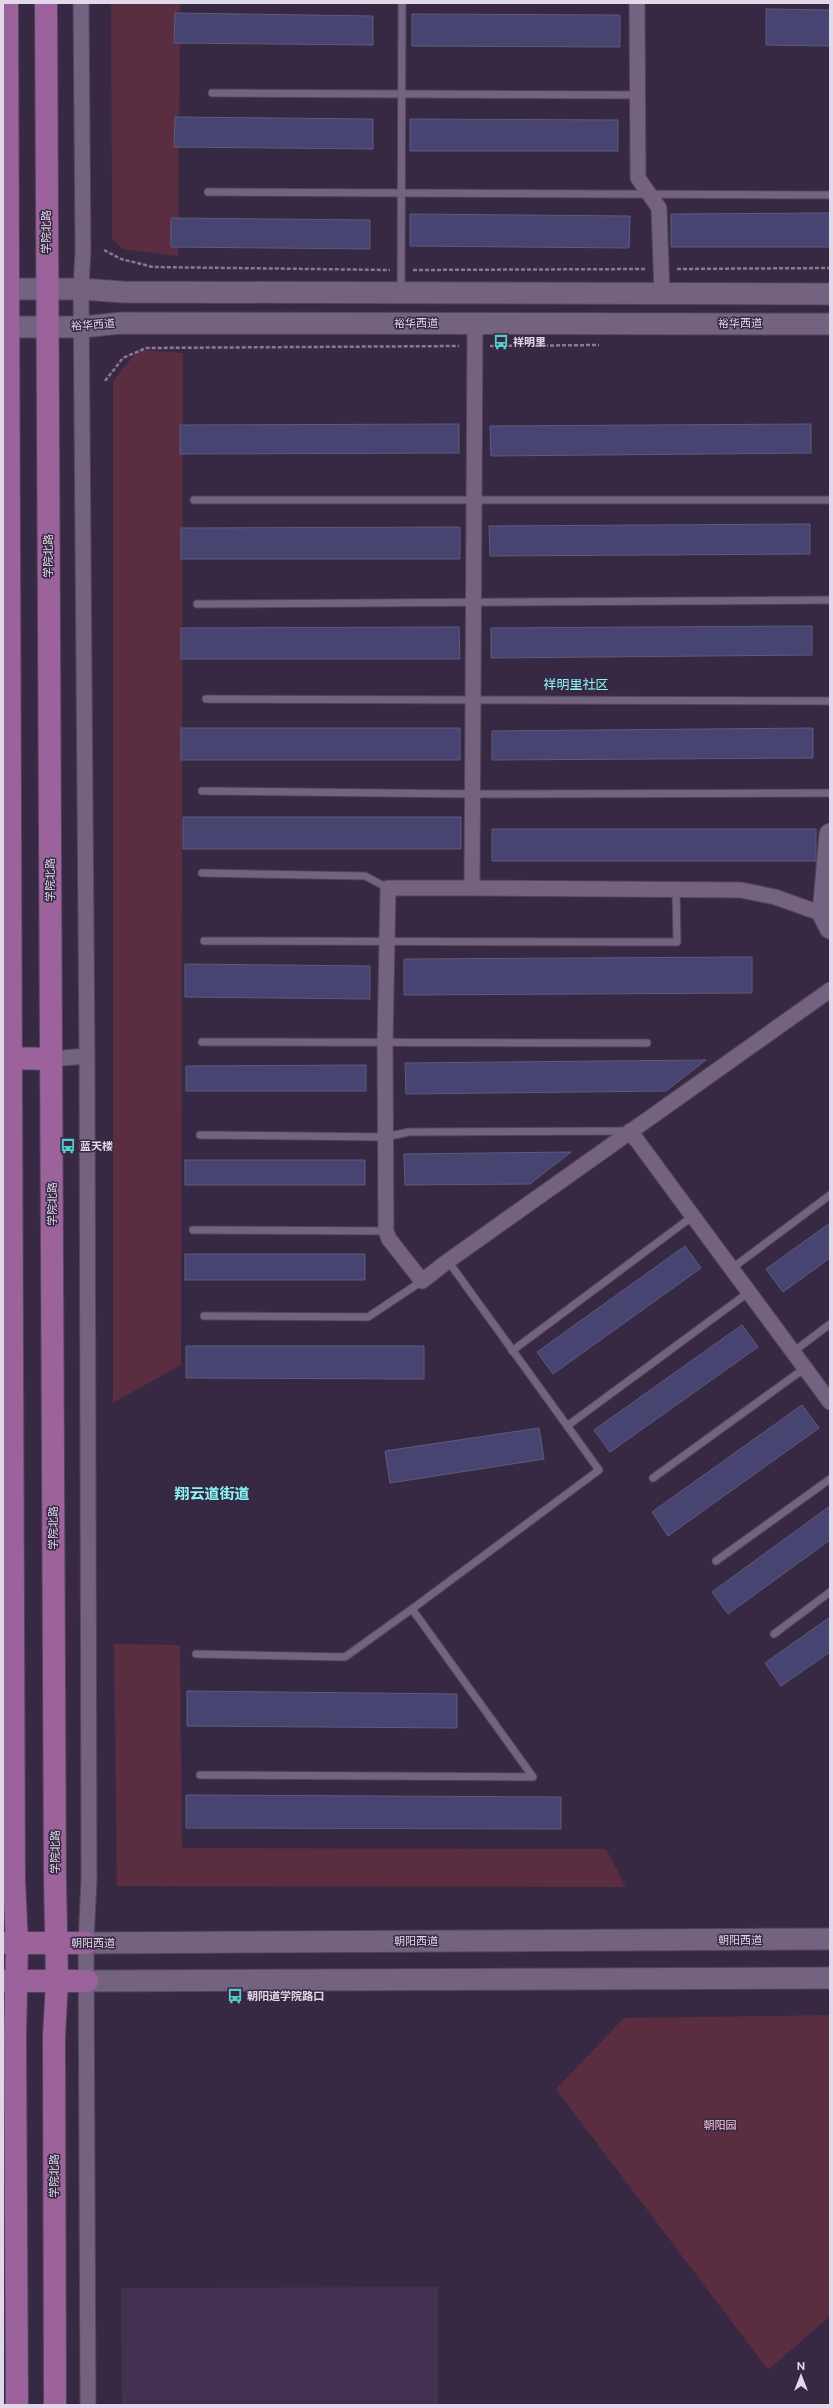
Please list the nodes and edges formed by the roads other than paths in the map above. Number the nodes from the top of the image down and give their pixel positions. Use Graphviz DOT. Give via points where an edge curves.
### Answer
graph roads {
  1 [pos="7,3"];
  2 [pos="46,3"];
  3 [pos="81,3"];
  4 [pos="402,3"];
  5 [pos="637,3"];
  6 [pos="212,93"];
  7 [pos="401,94"];
  8 [pos="638,94"];
  9 [pos="208,192"];
  10 [pos="401,193"];
  11 [pos="648,194"];
  12 [pos="830,195"];
  13 [pos="5,289"];
  14 [pos="47,289"];
  15 [pos="81,289"];
  16 [pos="662,293"];
  17 [pos="401,294"];
  18 [pos="830,294"];
  19 [pos="662,322"];
  20 [pos="475,323"];
  21 [pos="830,324"];
  22 [pos="5,327"];
  23 [pos="47,327"];
  24 [pos="82,327"];
  25 [pos="194,500"];
  26 [pos="475,500"];
  27 [pos="830,500"];
  28 [pos="830,600"];
  29 [pos="474,603"];
  30 [pos="197,604"];
  31 [pos="206,699"];
  32 [pos="473,700"];
  33 [pos="830,702"];
  34 [pos="202,791"];
  35 [pos="830,793"];
  36 [pos="473,794"];
  37 [pos="6,804"];
  38 [pos="830,834"];
  39 [pos="202,873"];
  40 [pos="388,888"];
  41 [pos="472,888"];
  42 [pos="676,890"];
  43 [pos="826,921"];
  44 [pos="204,941"];
  45 [pos="386,941"];
  46 [pos="830,990"];
  47 [pos="202,1042"];
  48 [pos="385,1043"];
  49 [pos="648,1043"];
  50 [pos="87,1056"];
  51 [pos="6,1058"];
  52 [pos="51,1059"];
  53 [pos="630,1131"];
  54 [pos="200,1135"];
  55 [pos="385,1138"];
  56 [pos="830,1195"];
  57 [pos="693,1216"];
  58 [pos="194,1230"];
  59 [pos="386,1231"];
  60 [pos="448,1261"];
  61 [pos="732,1269"];
  62 [pos="422,1281"];
  63 [pos="749,1292"];
  64 [pos="204,1316"];
  65 [pos="830,1324"];
  66 [pos="512,1350"];
  67 [pos="793,1352"];
  68 [pos="805,1368"];
  69 [pos="7,1384"];
  70 [pos="830,1402"];
  71 [pos="567,1426"];
  72 [pos="653,1478"];
  73 [pos="830,1479"];
  74 [pos="716,1561"];
  75 [pos="830,1592"];
  76 [pos="412,1609"];
  77 [pos="774,1634"];
  78 [pos="8,1647"];
  79 [pos="196,1654"];
  80 [pos="200,1775"];
  81 [pos="830,1939"];
  82 [pos="10,1943"];
  83 [pos="56,1943"];
  84 [pos="86,1943"];
  85 [pos="830,1978"];
  86 [pos="58,1980"];
  87 [pos="87,1980"];
  88 [pos="9,1981"];
  89 [pos="7,2275"];
  90 [pos="17,2405"];
  91 [pos="55,2405"];
  92 [pos="88,2405"];
  1 -- 13 [label="main road"];
  2 -- 14 [label="main road, 学院北路"];
  3 -- 15 [label="street"];
  4 -- 7 [label="lane"];
  5 -- 8 [label="street"];
  6 -- 7 [label="lane"];
  7 -- 8 [label="lane"];
  7 -- 10 [label="lane"];
  8 -- 11 [label="street" via="638,178"];
  9 -- 10 [label="lane"];
  10 -- 11 [label="lane"];
  10 -- 17 [label="lane"];
  11 -- 12 [label="lane"];
  11 -- 16 [label="street" via="659,208"];
  13 -- 14 [label="main road"];
  13 -- 22 [label="main road"];
  14 -- 15 [label="main road"];
  14 -- 23 [label="main road, 学院北路"];
  15 -- 17 [label="main road" via="122,292"];
  15 -- 24 [label="street"];
  16 -- 17 [label="main road"];
  16 -- 18 [label="main road"];
  16 -- 19 [label="main road"];
  19 -- 20 [label="main road, 裕华西道"];
  19 -- 21 [label="main road, 裕华西道"];
  20 -- 24 [label="main road, 裕华西道" via="121,323"];
  20 -- 26 [label="street"];
  22 -- 23 [label="main road, 裕华西道"];
  22 -- 37 [label="main road"];
  23 -- 24 [label="main road, 裕华西道"];
  23 -- 52 [label="main road, 学院北路"];
  24 -- 50 [label="street"];
  25 -- 26 [label="lane"];
  26 -- 27 [label="lane"];
  26 -- 29 [label="street"];
  28 -- 29 [label="lane"];
  29 -- 30 [label="lane"];
  29 -- 32 [label="street"];
  31 -- 32 [label="lane"];
  32 -- 33 [label="lane"];
  32 -- 36 [label="street"];
  34 -- 36 [label="lane"];
  35 -- 36 [label="lane"];
  36 -- 41 [label="street"];
  37 -- 51 [label="main road"];
  38 -- 43 [label="main road"];
  39 -- 40 [label="lane" via="365,876"];
  40 -- 41 [label="street"];
  40 -- 45 [label="street"];
  41 -- 42 [label="street"];
  42 -- 43 [label="street" via="741,890 775,897"];
  42 -- 45 [label="lane" via="677,942"];
  44 -- 45 [label="lane"];
  45 -- 48 [label="street"];
  46 -- 53 [label="street"];
  47 -- 48 [label="lane"];
  48 -- 49 [label="lane"];
  48 -- 55 [label="street"];
  50 -- 52 [label="street"];
  50 -- 84 [label="street" via="89,1879"];
  51 -- 52 [label="main road"];
  51 -- 69 [label="main road"];
  52 -- 83 [label="main road, 学院北路"];
  53 -- 55 [label="lane" via="409,1132"];
  53 -- 57 [label="street"];
  53 -- 60 [label="street"];
  54 -- 55 [label="lane"];
  55 -- 59 [label="street"];
  56 -- 61 [label="lane"];
  57 -- 61 [label="street"];
  57 -- 66 [label="lane"];
  58 -- 59 [label="lane"];
  59 -- 62 [label="street" via="389,1239"];
  60 -- 62 [label="street"];
  60 -- 66 [label="lane"];
  61 -- 63 [label="street"];
  62 -- 64 [label="lane" via="368,1317"];
  63 -- 67 [label="street"];
  63 -- 71 [label="lane"];
  65 -- 67 [label="lane"];
  66 -- 71 [label="lane"];
  67 -- 68 [label="street"];
  68 -- 70 [label="street"];
  68 -- 72 [label="lane"];
  69 -- 78 [label="main road"];
  71 -- 76 [label="lane" via="599,1470"];
  73 -- 74 [label="lane"];
  75 -- 77 [label="lane"];
  76 -- 79 [label="lane" via="345,1657"];
  76 -- 80 [label="lane" via="533,1777"];
  78 -- 82 [label="main road" via="14,1880"];
  81 -- 84 [label="main road, 朝阳西道"];
  82 -- 83 [label="main road, 朝阳西道"];
  82 -- 88 [label="main road"];
  83 -- 84 [label="main road, 朝阳西道"];
  83 -- 86 [label="main road, 学院北路"];
  84 -- 87 [label="street"];
  85 -- 87 [label="main road"];
  86 -- 87 [label="main road"];
  86 -- 88 [label="main road"];
  86 -- 91 [label="main road, 学院北路" via="54,2037"];
  87 -- 92 [label="street"];
  88 -- 89 [label="main road"];
  89 -- 90 [label="main road"];
}
